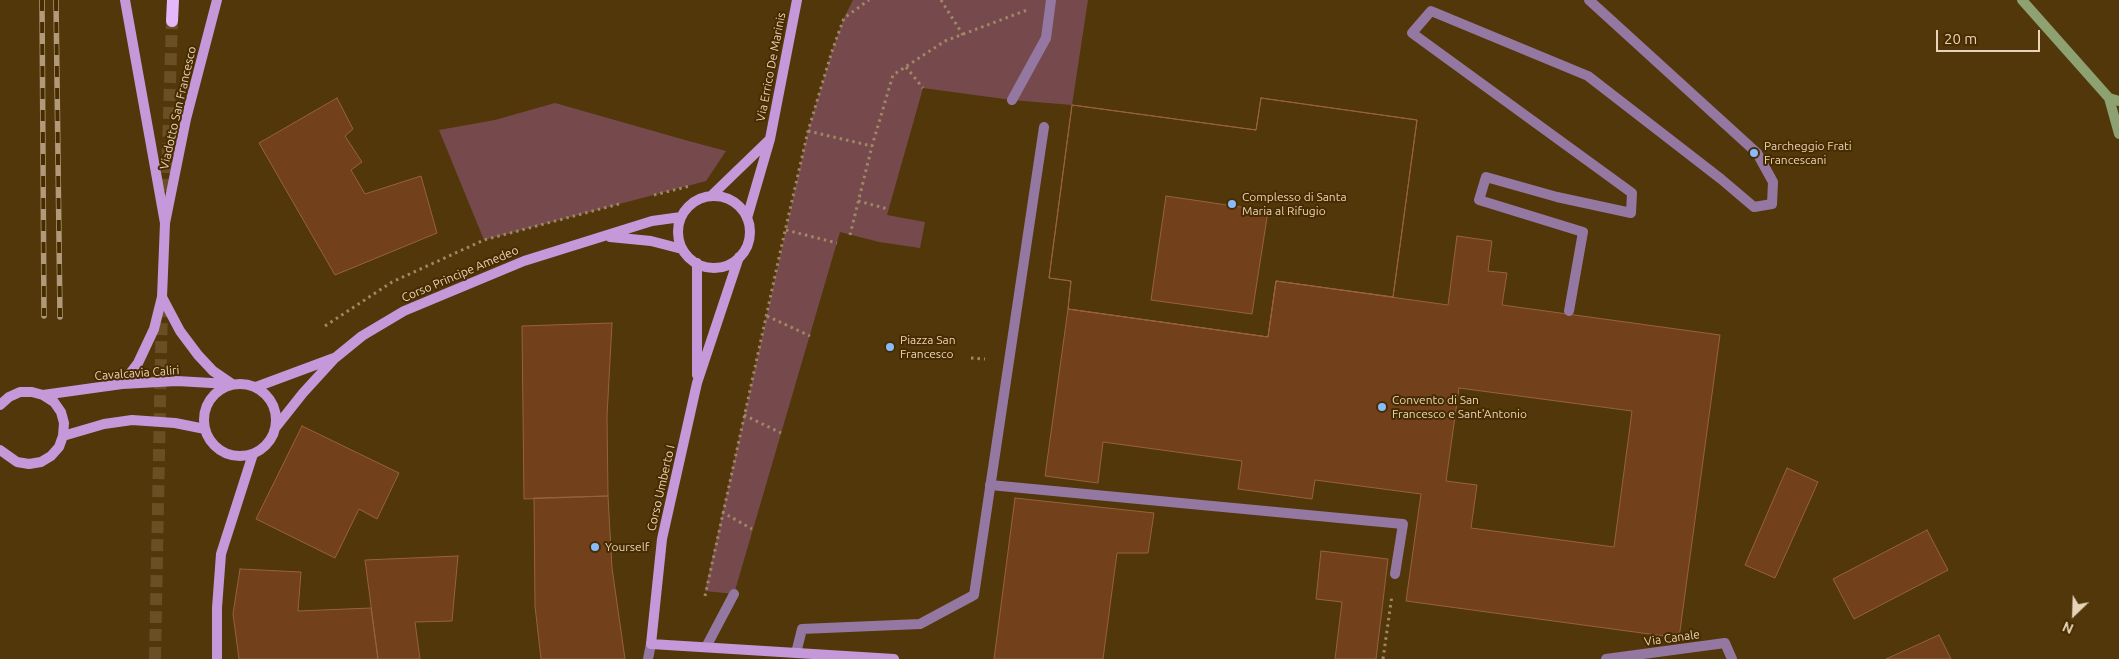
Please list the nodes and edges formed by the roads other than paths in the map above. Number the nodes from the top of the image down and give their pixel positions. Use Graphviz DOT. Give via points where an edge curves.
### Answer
graph roads {
  1 [pos="125,0"];
  2 [pos="172,0"];
  3 [pos="217,0"];
  4 [pos="798,0"];
  5 [pos="1589,0"];
  6 [pos="1051,1"];
  7 [pos="172,21"];
  8 [pos="1012,100"];
  9 [pos="1044,127"];
  10 [pos="770,139"];
  11 [pos="711,196"];
  12 [pos="681,217"];
  13 [pos="747,218"];
  14 [pos="165,223"];
  15 [pos="606,236"];
  16 [pos="682,249"];
  17 [pos="739,257"];
  18 [pos="697,263"];
  19 [pos="162,297"];
  20 [pos="1569,311"];
  21 [pos="335,358"];
  22 [pos="697,383"];
  23 [pos="122,384"];
  24 [pos="232,385"];
  25 [pos="256,387"];
  26 [pos="44,395"];
  27 [pos="0,404"];
  28 [pos="276,427"];
  29 [pos="205,429"];
  30 [pos="63,436"];
  31 [pos="0,450"];
  32 [pos="253,454"];
  33 [pos="990,486"];
  34 [pos="1395,574"];
  35 [pos="734,594"];
  36 [pos="651,644"];
  37 [pos="706,647"];
  38 [pos="796,653"];
  39 [pos="218,659"];
  40 [pos="648,659"];
  41 [pos="894,659"];
  42 [pos="1606,659"];
  43 [pos="1732,659"];
  1 -- 14 [label="main road, Viadotto San Francesco"];
  2 -- 7 [label="main road"];
  3 -- 14 [label="main road, Viadotto San Francesco, bridge" via="186,119"];
  4 -- 10 [label="main road, Via Errico De Marinis"];
  5 -- 20 [label="street" via="1757,153 1773,182 1772,204 1754,207 1588,76 1431,11 1412,33 1632,194 1631,213 1486,177 1479,200 1583,232"];
  6 -- 8 [label="street" via="1046,38"];
  9 -- 33 [label="street"];
  10 -- 11 [label="main road, Via Errico De Marinis"];
  10 -- 13 [label="main road, Via Errico De Marinis"];
  11 -- 12 [label="main road" via="693,202"];
  11 -- 13 [label="main road" via="733,201"];
  12 -- 15 [label="main road, Corso Principe Amedeo" via="652,221"];
  12 -- 16 [label="main road" via="678,238"];
  13 -- 17 [label="main road" via="749,239"];
  14 -- 19 [label="main road, Viadotto San Francesco"];
  15 -- 16 [label="main road, Corso Principe Amedeo" via="651,241"];
  15 -- 21 [label="main road, Corso Principe Amedeo" via="524,261 404,311 362,336"];
  16 -- 18 [label="main road"];
  17 -- 18 [label="main road" via="719,267"];
  17 -- 22 [label="main road, Corso Umberto I"];
  18 -- 22 [label="main road, Corso Umberto I"];
  19 -- 23 [label="main road, Viadotto San Francesco" via="154,329 138,363"];
  19 -- 24 [label="main road" via="198,356"];
  21 -- 25 [label="main road, Corso Principe Amedeo"];
  21 -- 28 [label="main road, Corso Principe Amedeo"];
  22 -- 36 [label="main road, Corso Umberto I" via="662,538"];
  23 -- 24 [label="main road, Cavalcavia Caliri" via="177,381"];
  23 -- 26 [label="main road, Cavalcavia Caliri"];
  24 -- 25 [label="main road, Corso Principe Amedeo" via="244,383"];
  24 -- 29 [label="main road" via="222,389 206,406"];
  25 -- 28 [label="main road" via="273,404"];
  26 -- 27 [label="main road, Cavalcavia Caliri" via="20,392"];
  26 -- 30 [label="main road" via="61,412"];
  28 -- 32 [label="main road, Corso Principe Amedeo" via="272,439"];
  29 -- 30 [label="main road" via="132,420"];
  29 -- 32 [label="main road" via="219,449 241,456"];
  30 -- 31 [label="main road" via="59,447 40,462 17,462"];
  32 -- 39 [label="main road" via="221,554"];
  33 -- 34 [label="street" via="1403,524"];
  33 -- 38 [label="street" via="974,594 920,624 802,629"];
  35 -- 37 [label="street"];
  36 -- 37 [label="main road"];
  36 -- 40 [label="street, Corso Umberto I"];
  37 -- 38 [label="main road"];
  38 -- 41 [label="main road"];
  42 -- 43 [label="street, Via Canale" via="1725,643"];
}
